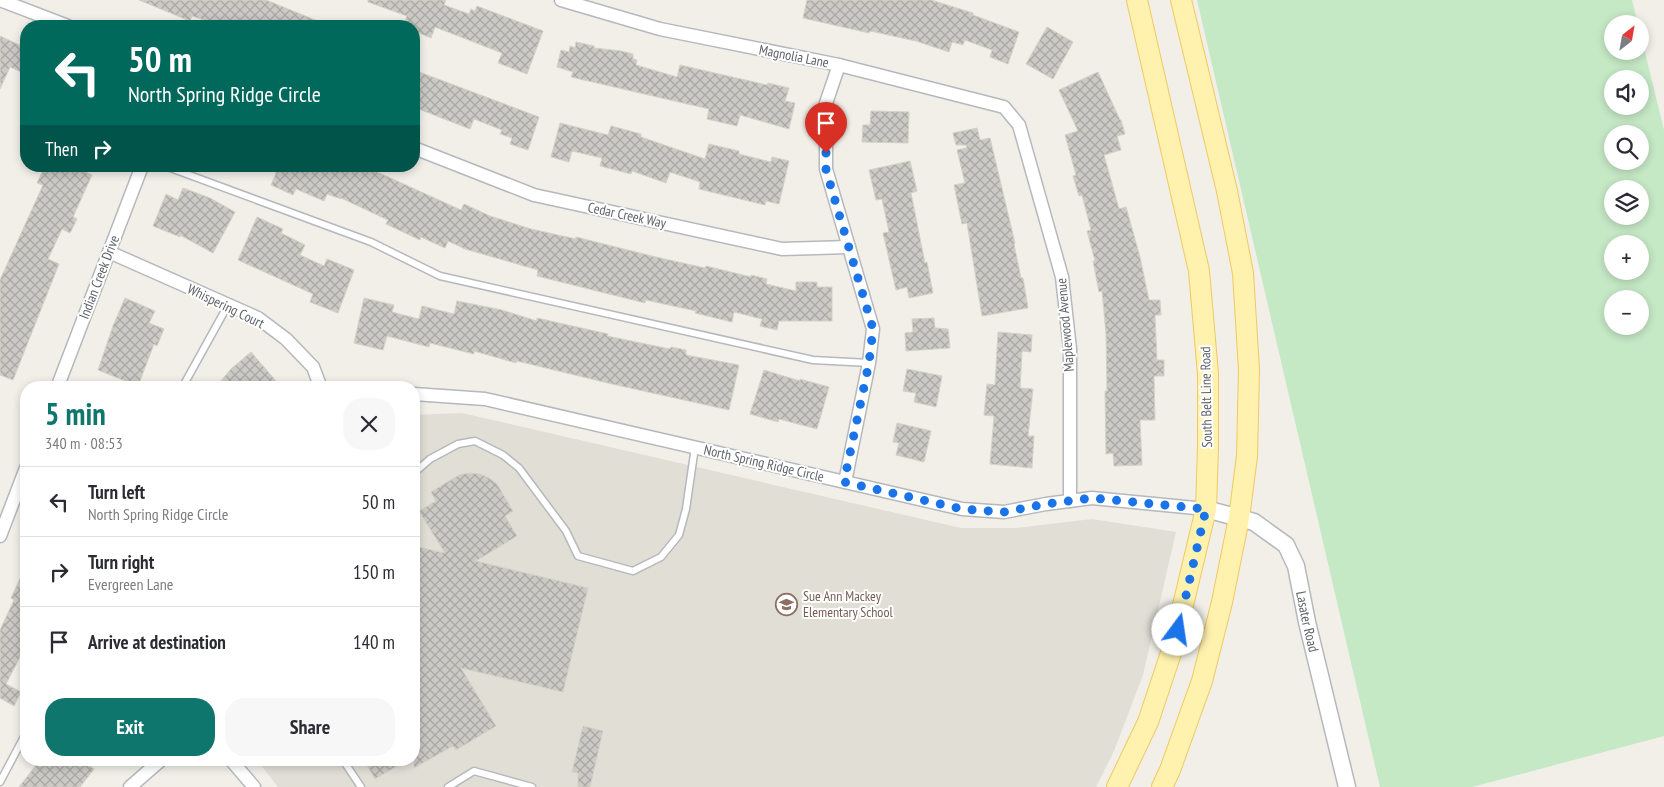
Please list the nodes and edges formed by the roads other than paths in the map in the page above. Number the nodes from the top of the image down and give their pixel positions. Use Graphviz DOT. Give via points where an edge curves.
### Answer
graph roads {
  1 [pos="0,0"];
  2 [pos="561,0"];
  3 [pos="1137,0"];
  4 [pos="1181,0"];
  5 [pos="52,20"];
  6 [pos="839,65"];
  7 [pos="1019,125"];
  8 [pos="420,150"];
  9 [pos="140,172"];
  10 [pos="181,172"];
  11 [pos="849,247"];
  12 [pos="109,252"];
  13 [pos="228,305"];
  14 [pos="869,363"];
  15 [pos="60,381"];
  16 [pos="186,381"];
  17 [pos="318,381"];
  18 [pos="420,394"];
  19 [pos="695,448"];
  20 [pos="420,468"];
  21 [pos="844,482"];
  22 [pos="20,484"];
  23 [pos="1070,501"];
  24 [pos="1206,509"];
  25 [pos="1240,518"];
  26 [pos="0,536"];
  27 [pos="20,744"];
  28 [pos="154,766"];
  29 [pos="236,766"];
  30 [pos="347,766"];
  31 [pos="0,782"];
  32 [pos="130,787"];
  33 [pos="254,787"];
  34 [pos="361,787"];
  35 [pos="448,787"];
  36 [pos="532,787"];
  37 [pos="1117,787"];
  38 [pos="1162,787"];
  39 [pos="1347,787"];
  1 -- 5 [label="street"];
  2 -- 6 [label="street, Magnolia Lane" via="660,29"];
  3 -- 24 [label="main road, South Belt Line Road" via="1199,271 1208,374"];
  4 -- 25 [label="main road" via="1227,191 1243,273 1249,370 1248,456"];
  6 -- 7 [label="street, Magnolia Lane" via="1004,107"];
  6 -- 11 [label="street" via="826,103 826,170"];
  7 -- 23 [label="street, Maplewood Avenue" via="1062,278 1070,349"];
  8 -- 11 [label="street, Cedar Creek Way" via="534,195 782,249"];
  9 -- 12 [label="street, Indian Creek Drive"];
  10 -- 14 [label="lane" via="370,242 440,276 813,360"];
  11 -- 14 [label="street" via="873,329"];
  12 -- 13 [label="street, Whispering Court"];
  12 -- 15 [label="street, Indian Creek Drive"];
  13 -- 16 [label="lane"];
  13 -- 17 [label="street, Whispering Court" via="258,318 286,339 313,367"];
  14 -- 21 [label="street"];
  18 -- 19 [label="street, North Spring Ridge Circle" via="485,399"];
  19 -- 20 [label="lane" via="679,535 662,557 633,571 578,556 566,531 519,468 503,455 475,441 458,444"];
  19 -- 21 [label="street, North Spring Ridge Circle"];
  21 -- 23 [label="street, North Spring Ridge Circle" via="962,509 1004,512"];
  22 -- 26 [label="street"];
  23 -- 24 [label="street, North Spring Ridge Circle" via="1092,498"];
  24 -- 25 [label="street, Lasater Road"];
  24 -- 37 [label="main road, South Belt Line Road" via="1174,647 1148,722"];
  25 -- 38 [label="main road" via="1202,681"];
  25 -- 39 [label="street, Lasater Road" via="1254,522 1286,545 1296,566"];
  27 -- 31 [label="lane"];
  28 -- 32 [label="street"];
  29 -- 33 [label="street"];
  30 -- 34 [label="lane"];
  35 -- 36 [label="lane" via="474,771"];
}
